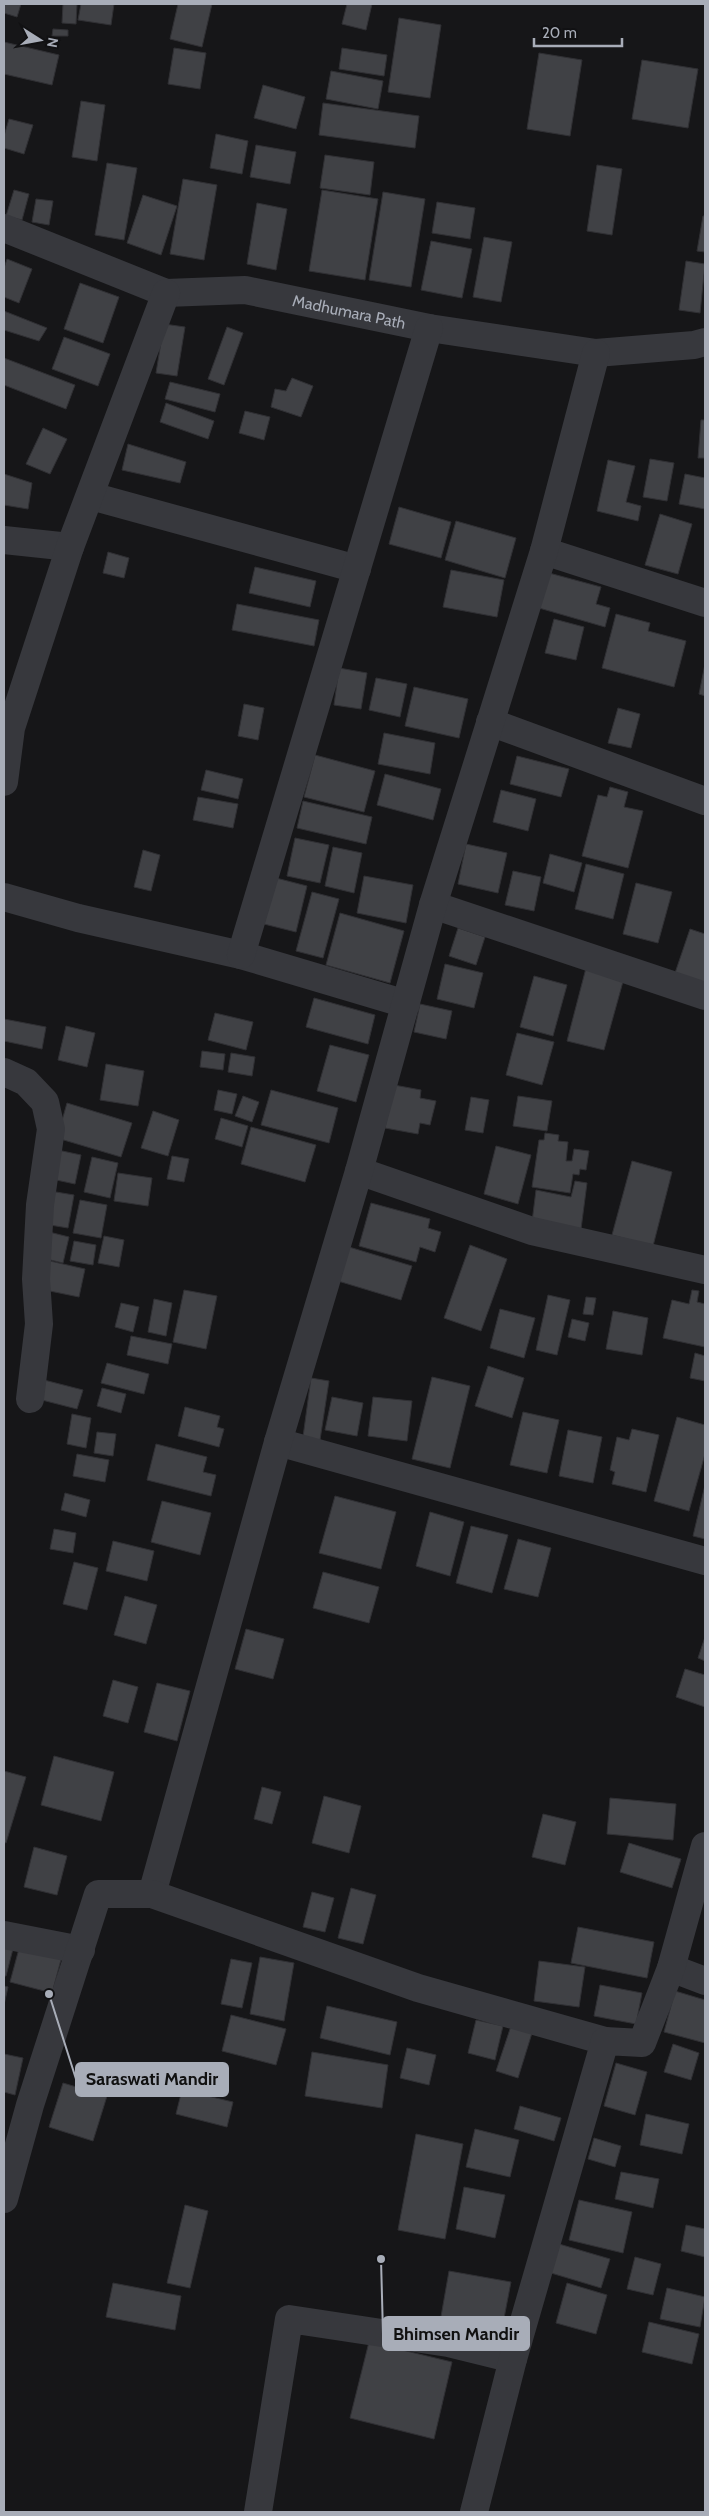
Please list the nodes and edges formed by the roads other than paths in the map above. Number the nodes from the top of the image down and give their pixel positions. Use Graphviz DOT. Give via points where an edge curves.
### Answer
graph roads {
  1 [pos="4,228"];
  2 [pos="166,293"];
  3 [pos="429,328"];
  4 [pos="705,342"];
  5 [pos="596,353"];
  6 [pos="91,496"];
  7 [pos="4,540"];
  8 [pos="70,547"];
  9 [pos="544,551"];
  10 [pos="357,569"];
  11 [pos="705,603"];
  12 [pos="490,722"];
  13 [pos="4,782"];
  14 [pos="705,801"];
  15 [pos="4,896"];
  16 [pos="433,905"];
  17 [pos="241,955"];
  18 [pos="705,996"];
  19 [pos="406,1004"];
  20 [pos="4,1072"];
  21 [pos="359,1171"];
  22 [pos="705,1270"];
  23 [pos="30,1399"];
  24 [pos="278,1442"];
  25 [pos="705,1561"];
  26 [pos="705,1846"];
  27 [pos="152,1894"];
  28 [pos="4,1935"];
  29 [pos="81,1950"];
  30 [pos="671,1968"];
  31 [pos="705,1981"];
  32 [pos="604,2041"];
  33 [pos="4,2199"];
  34 [pos="513,2359"];
  35 [pos="258,2512"];
  36 [pos="474,2512"];
  1 -- 2 [label="street, Madhumara Path"];
  2 -- 3 [label="street, Madhumara Path" via="245,290"];
  2 -- 6 [label="street"];
  3 -- 5 [label="street, Madhumara Path"];
  3 -- 10 [label="street"];
  4 -- 5 [label="street, Madhumara Path"];
  5 -- 9 [label="street"];
  6 -- 8 [label="street"];
  6 -- 10 [label="street"];
  7 -- 8 [label="street"];
  8 -- 13 [label="street" via="12,728"];
  9 -- 11 [label="street"];
  9 -- 12 [label="street"];
  10 -- 17 [label="street"];
  12 -- 14 [label="street"];
  12 -- 16 [label="street"];
  15 -- 17 [label="street" via="78,918"];
  16 -- 18 [label="street"];
  16 -- 19 [label="street"];
  17 -- 19 [label="street"];
  19 -- 21 [label="street"];
  20 -- 23 [label="street" via="26,1082 45,1102 51,1129 40,1205 36,1279 39,1324"];
  21 -- 22 [label="street" via="532,1231"];
  21 -- 24 [label="street"];
  24 -- 25 [label="street"];
  24 -- 27 [label="street"];
  26 -- 30 [label="street"];
  27 -- 29 [label="street" via="98,1894"];
  27 -- 32 [label="street" via="418,1988"];
  28 -- 29 [label="street"];
  29 -- 33 [label="street" via="30,2105"];
  30 -- 31 [label="street"];
  30 -- 32 [label="street" via="642,2043"];
  32 -- 34 [label="street"];
  34 -- 35 [label="street" via="448,2343 289,2319"];
  34 -- 36 [label="street"];
}
